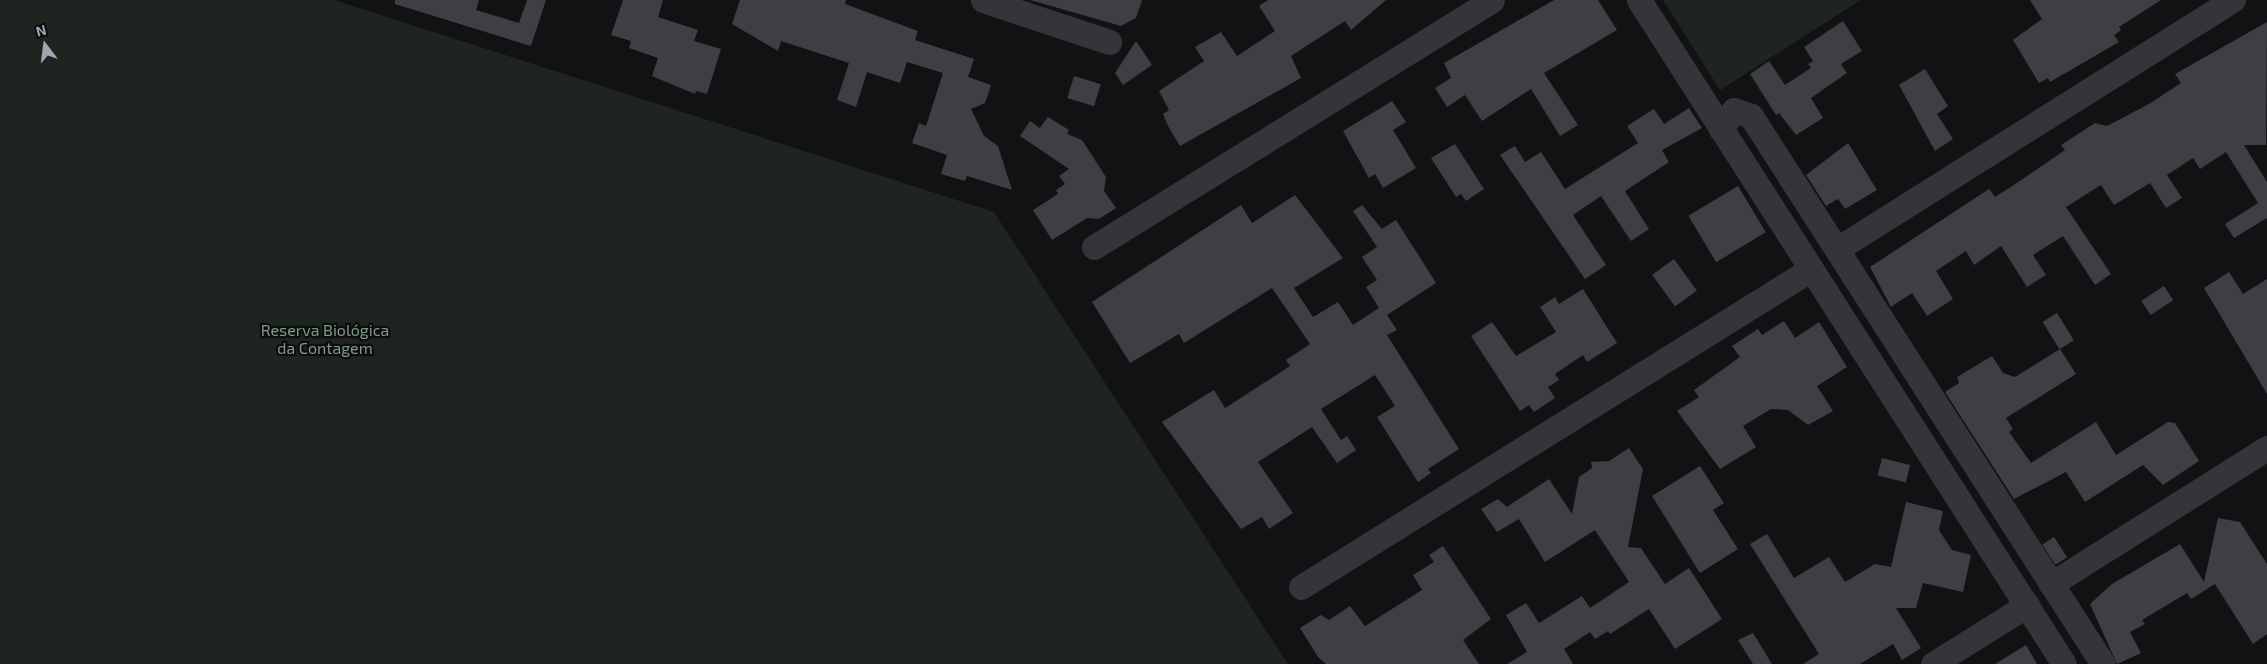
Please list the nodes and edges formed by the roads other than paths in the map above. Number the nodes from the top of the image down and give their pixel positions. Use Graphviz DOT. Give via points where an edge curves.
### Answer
graph roads {
  1 [pos="983,0"];
  2 [pos="1492,0"];
  3 [pos="1639,0"];
  4 [pos="2233,0"];
  5 [pos="1109,42"];
  6 [pos="1721,129"];
  7 [pos="1094,247"];
  8 [pos="1837,249"];
  9 [pos="1812,269"];
  10 [pos="1947,422"];
  11 [pos="1922,439"];
  12 [pos="2267,448"];
  13 [pos="2051,584"];
  14 [pos="1301,587"];
  15 [pos="2027,604"];
  16 [pos="1933,664"];
  17 [pos="2064,664"];
  18 [pos="2103,664"];
  1 -- 5 [label="street"];
  2 -- 7 [label="street"];
  3 -- 6 [label="street"];
  4 -- 8 [label="street"];
  6 -- 8 [label="street" via="1734,110 1751,116"];
  6 -- 9 [label="street"];
  8 -- 10 [label="street"];
  9 -- 11 [label="street"];
  9 -- 14 [label="street"];
  10 -- 11 [label="street"];
  10 -- 13 [label="street"];
  11 -- 15 [label="street"];
  12 -- 13 [label="street"];
  13 -- 18 [label="street"];
  15 -- 16 [label="street"];
  15 -- 17 [label="street"];
}
